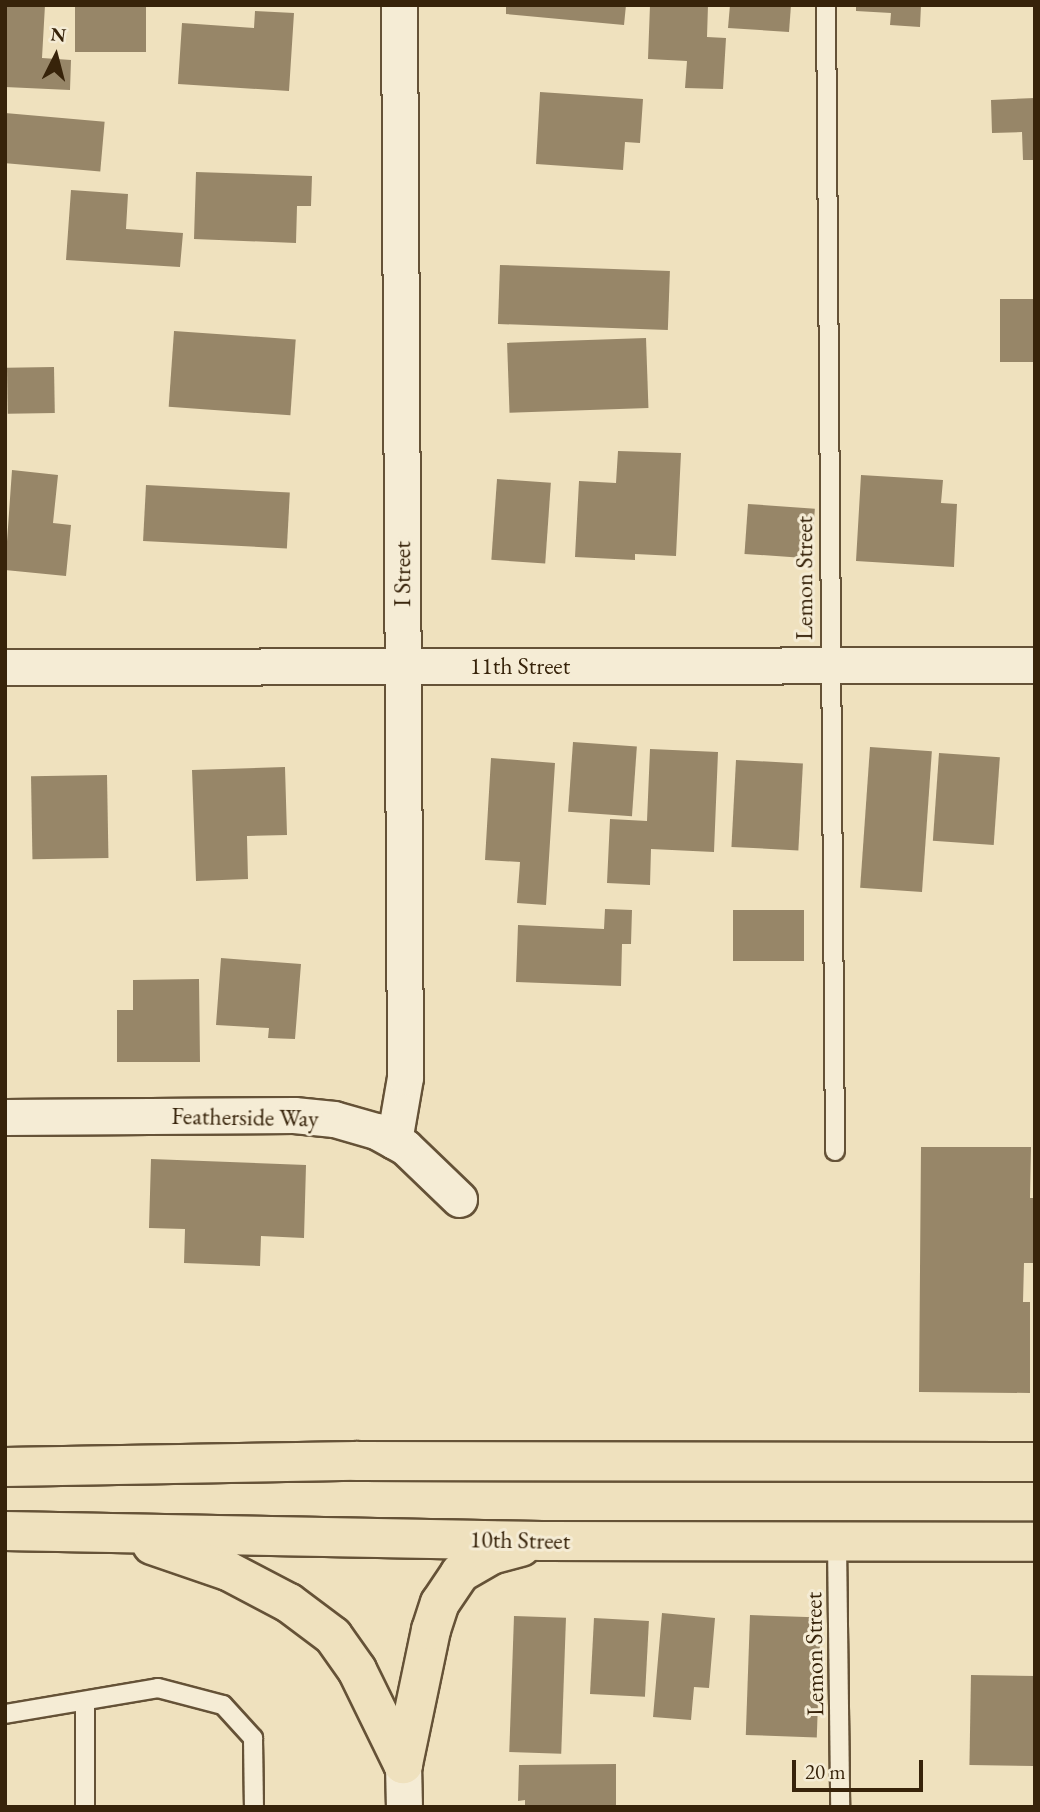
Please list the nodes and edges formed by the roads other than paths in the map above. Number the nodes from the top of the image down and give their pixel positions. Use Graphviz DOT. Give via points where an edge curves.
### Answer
graph roads {
  1 [pos="399,5"];
  2 [pos="826,5"];
  3 [pos="1035,665"];
  4 [pos="402,666"];
  5 [pos="5,667"];
  6 [pos="829,667"];
  7 [pos="5,1117"];
  8 [pos="394,1141"];
  9 [pos="835,1151"];
  10 [pos="459,1199"];
  11 [pos="1035,1462"];
  12 [pos="5,1467"];
  13 [pos="5,1531"];
  14 [pos="117,1533"];
  15 [pos="542,1541"];
  16 [pos="1035,1542"];
  17 [pos="837,1543"];
  18 [pos="85,1702"];
  19 [pos="5,1714"];
  20 [pos="403,1764"];
  21 [pos="85,1807"];
  22 [pos="254,1807"];
  23 [pos="404,1807"];
  24 [pos="840,1807"];
  1 -- 4 [label="street, I Street"];
  2 -- 6 [label="lane, Lemon Street"];
  3 -- 6 [label="street, 11th Street"];
  4 -- 5 [label="street, 11th Street"];
  4 -- 6 [label="street, 11th Street"];
  4 -- 8 [label="street, I Street" via="405,1077"];
  6 -- 9 [label="lane, Lemon Street"];
  7 -- 8 [label="street, Featherside Way" via="294,1115 334,1119"];
  8 -- 10 [label="street, Featherside Way"];
  11 -- 12 [label="highway" via="343,1461"];
  13 -- 14 [label="highway, 10th Street"];
  14 -- 15 [label="highway, 10th Street"];
  14 -- 20 [label="highway" via="228,1571 289,1602 333,1636 357,1670"];
  15 -- 17 [label="highway, 10th Street"];
  15 -- 20 [label="highway" via="491,1555 460,1573 440,1603"];
  16 -- 17 [label="highway, 10th Street"];
  17 -- 24 [label="lane, Lemon Street"];
  18 -- 19 [label="lane"];
  18 -- 21 [label="lane"];
  18 -- 22 [label="lane" via="158,1688 223,1705 253,1738"];
  20 -- 23 [label="street"];
}
